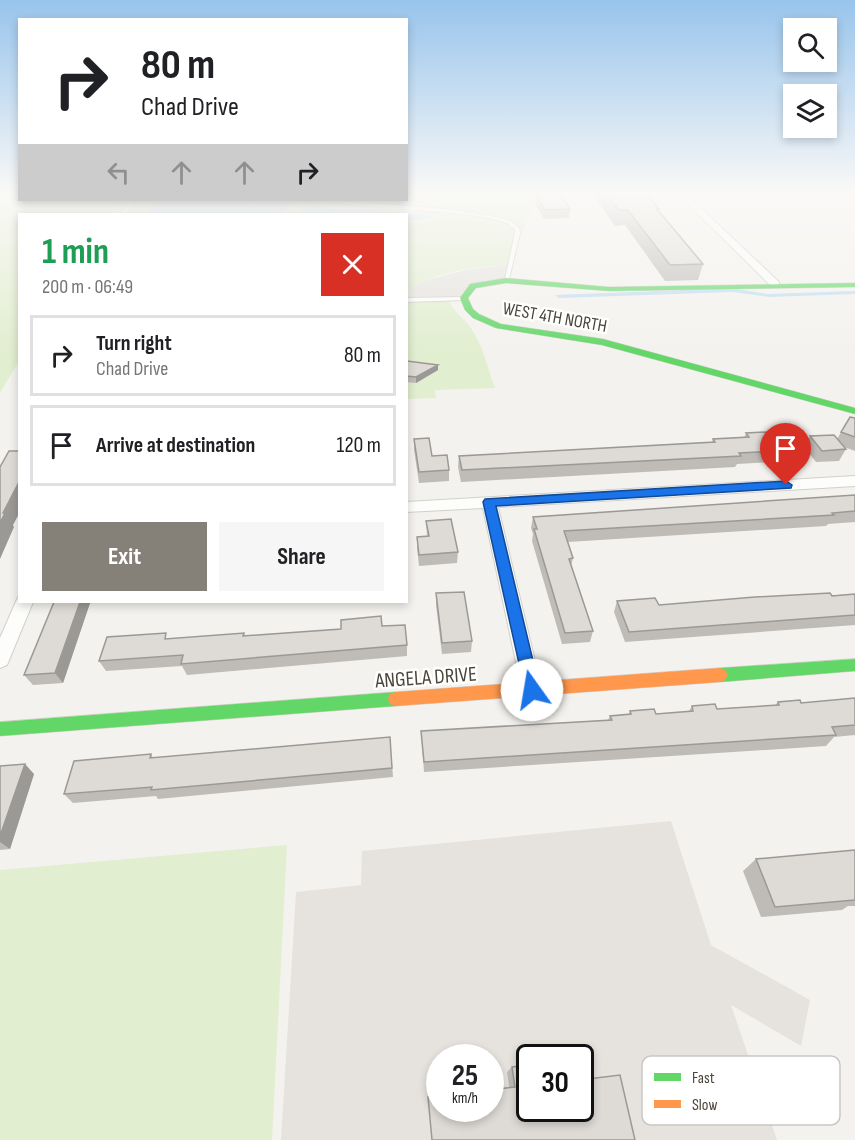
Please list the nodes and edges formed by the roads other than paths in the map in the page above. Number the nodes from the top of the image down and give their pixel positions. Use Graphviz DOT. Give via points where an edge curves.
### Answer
graph roads {
  1 [pos="515,246"];
  2 [pos="736,246"];
  3 [pos="507,279"];
  4 [pos="775,284"];
  5 [pos="855,285"];
  6 [pos="465,298"];
  7 [pos="408,300"];
  8 [pos="855,411"];
  9 [pos="855,482"];
  10 [pos="489,502"];
  11 [pos="408,507"];
  12 [pos="24,603"];
  13 [pos="0,660"];
  14 [pos="855,665"];
  15 [pos="532,690"];
  16 [pos="0,729"];
  1 -- 3 [label="lane"];
  2 -- 4 [label="street"];
  3 -- 4 [label="street, WEST 4TH NORTH" via="606,290"];
  3 -- 6 [label="street, WEST 4TH NORTH" via="473,286"];
  4 -- 5 [label="street, WEST 4TH NORTH"];
  6 -- 7 [label="lane"];
  6 -- 8 [label="street, WEST 4TH NORTH" via="469,310 492,324 603,342"];
  9 -- 10 [label="street"];
  10 -- 11 [label="street"];
  10 -- 15 [label="street"];
  12 -- 13 [label="street"];
  14 -- 15 [label="street, ANGELA DRIVE"];
  15 -- 16 [label="street, ANGELA DRIVE"];
}
